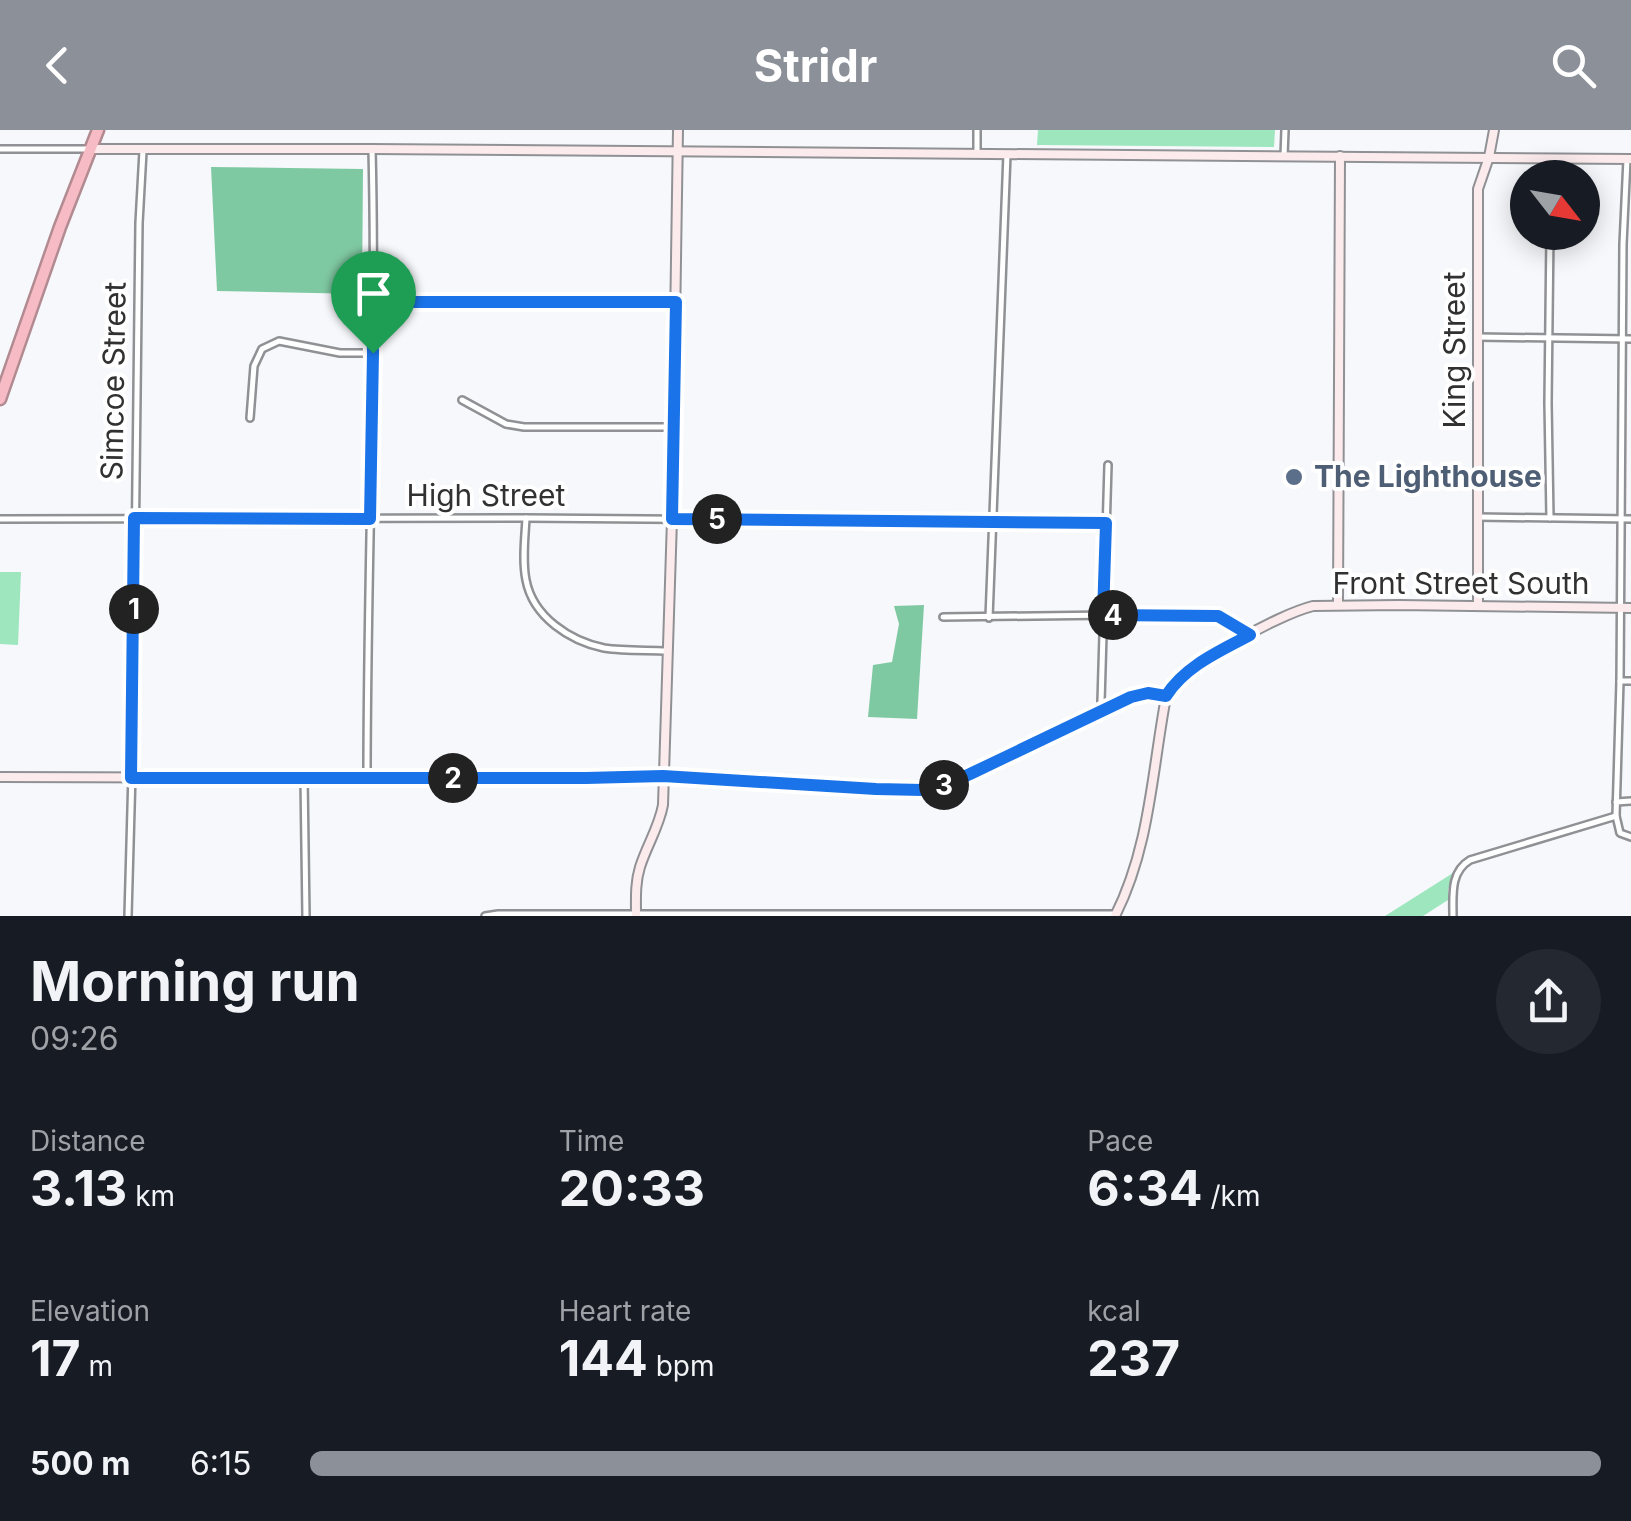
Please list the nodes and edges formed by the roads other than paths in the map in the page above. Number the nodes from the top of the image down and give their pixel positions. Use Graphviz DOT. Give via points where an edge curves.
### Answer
graph roads {
  1 [pos="98,130"];
  2 [pos="678,130"];
  3 [pos="978,130"];
  4 [pos="1285,130"];
  5 [pos="1494,130"];
  6 [pos="91,148"];
  7 [pos="144,148"];
  8 [pos="372,148"];
  9 [pos="0,150"];
  10 [pos="678,152"];
  11 [pos="977,154"];
  12 [pos="1007,154"];
  13 [pos="1284,156"];
  14 [pos="1340,156"];
  15 [pos="1490,157"];
  16 [pos="1553,158"];
  17 [pos="1629,159"];
  18 [pos="1550,250"];
  19 [pos="372,302"];
  20 [pos="676,302"];
  21 [pos="1477,336"];
  22 [pos="1550,337"];
  23 [pos="1627,339"];
  24 [pos="373,353"];
  25 [pos="0,399"];
  26 [pos="462,400"];
  27 [pos="250,418"];
  28 [pos="673,428"];
  29 [pos="1108,465"];
  30 [pos="1477,516"];
  31 [pos="134,518"];
  32 [pos="526,518"];
  33 [pos="1550,518"];
  34 [pos="1621,518"];
  35 [pos="1631,518"];
  36 [pos="370,519"];
  37 [pos="672,519"];
  38 [pos="0,520"];
  39 [pos="994,521"];
  40 [pos="1106,523"];
  41 [pos="1338,606"];
  42 [pos="1478,606"];
  43 [pos="1620,608"];
  44 [pos="1631,608"];
  45 [pos="1103,615"];
  46 [pos="943,618"];
  47 [pos="989,618"];
  48 [pos="1250,635"];
  49 [pos="666,651"];
  50 [pos="1620,680"];
  51 [pos="1631,680"];
  52 [pos="1166,696"];
  53 [pos="1104,710"];
  54 [pos="663,776"];
  55 [pos="0,777"];
  56 [pos="131,778"];
  57 [pos="304,778"];
  58 [pos="367,778"];
  59 [pos="1631,801"];
  60 [pos="1616,802"];
  61 [pos="1616,816"];
  62 [pos="1631,837"];
  63 [pos="636,914"];
  64 [pos="1115,915"];
  65 [pos="128,916"];
  66 [pos="306,916"];
  67 [pos="485,916"];
  68 [pos="1453,916"];
  1 -- 6 [label="highway"];
  2 -- 10 [label="street"];
  3 -- 11 [label="street"];
  4 -- 13 [label="street"];
  5 -- 15 [label="street, King Street"];
  6 -- 7 [label="street"];
  6 -- 9 [label="street"];
  6 -- 25 [label="highway"];
  7 -- 8 [label="street"];
  7 -- 31 [label="street, Simcoe Street"];
  8 -- 10 [label="street"];
  8 -- 19 [label="street"];
  10 -- 11 [label="street"];
  10 -- 20 [label="street"];
  11 -- 12 [label="street"];
  12 -- 13 [label="street"];
  12 -- 39 [label="street"];
  13 -- 14 [label="street"];
  14 -- 15 [label="street"];
  14 -- 41 [label="street"];
  15 -- 16 [label="street"];
  15 -- 21 [label="street, King Street" via="1478,188"];
  16 -- 17 [label="street"];
  17 -- 23 [label="street" via="1623,244"];
  18 -- 22 [label="street"];
  19 -- 20 [label="street"];
  19 -- 24 [label="street"];
  20 -- 28 [label="street"];
  21 -- 22 [label="street"];
  21 -- 30 [label="street, King Street"];
  22 -- 23 [label="street"];
  22 -- 33 [label="street"];
  23 -- 34 [label="street"];
  24 -- 27 [label="street" via="278,341 262,349"];
  24 -- 36 [label="street"];
  26 -- 28 [label="street" via="506,424"];
  28 -- 37 [label="street"];
  29 -- 40 [label="street"];
  30 -- 33 [label="street"];
  30 -- 42 [label="street, King Street"];
  31 -- 36 [label="street, High Street"];
  31 -- 38 [label="street, High Street"];
  31 -- 56 [label="street, Simcoe Street"];
  32 -- 36 [label="street, High Street"];
  32 -- 37 [label="street, High Street"];
  32 -- 49 [label="street" via="526,582 550,621 590,644"];
  33 -- 34 [label="street"];
  34 -- 35 [label="street"];
  34 -- 43 [label="street"];
  36 -- 58 [label="street"];
  37 -- 39 [label="street, High Street"];
  37 -- 49 [label="street"];
  39 -- 40 [label="street, High Street"];
  39 -- 47 [label="street"];
  40 -- 45 [label="street"];
  41 -- 42 [label="street, Front Street South"];
  41 -- 48 [label="street, Front Street South" via="1308,607"];
  42 -- 43 [label="street, Front Street South"];
  43 -- 44 [label="street, Front Street South"];
  43 -- 50 [label="street"];
  45 -- 47 [label="street"];
  45 -- 48 [label="street" via="1218,616"];
  45 -- 53 [label="street"];
  46 -- 47 [label="street"];
  48 -- 52 [label="street, Front Street South" via="1194,667"];
  49 -- 54 [label="street"];
  50 -- 51 [label="street"];
  50 -- 60 [label="street"];
  52 -- 53 [label="street" via="1145,693"];
  52 -- 64 [label="street" via="1140,854"];
  53 -- 54 [label="street" via="923,790"];
  54 -- 58 [label="street"];
  54 -- 63 [label="street" via="660,822 639,872"];
  55 -- 56 [label="street"];
  56 -- 57 [label="street"];
  56 -- 65 [label="street, Simcoe Street"];
  57 -- 58 [label="street"];
  57 -- 66 [label="street"];
  59 -- 60 [label="street"];
  60 -- 61 [label="street"];
  61 -- 62 [label="street" via="1620,833"];
  61 -- 68 [label="street" via="1470,860 1454,880"];
  63 -- 64 [label="street"];
  63 -- 67 [label="street"];
}
